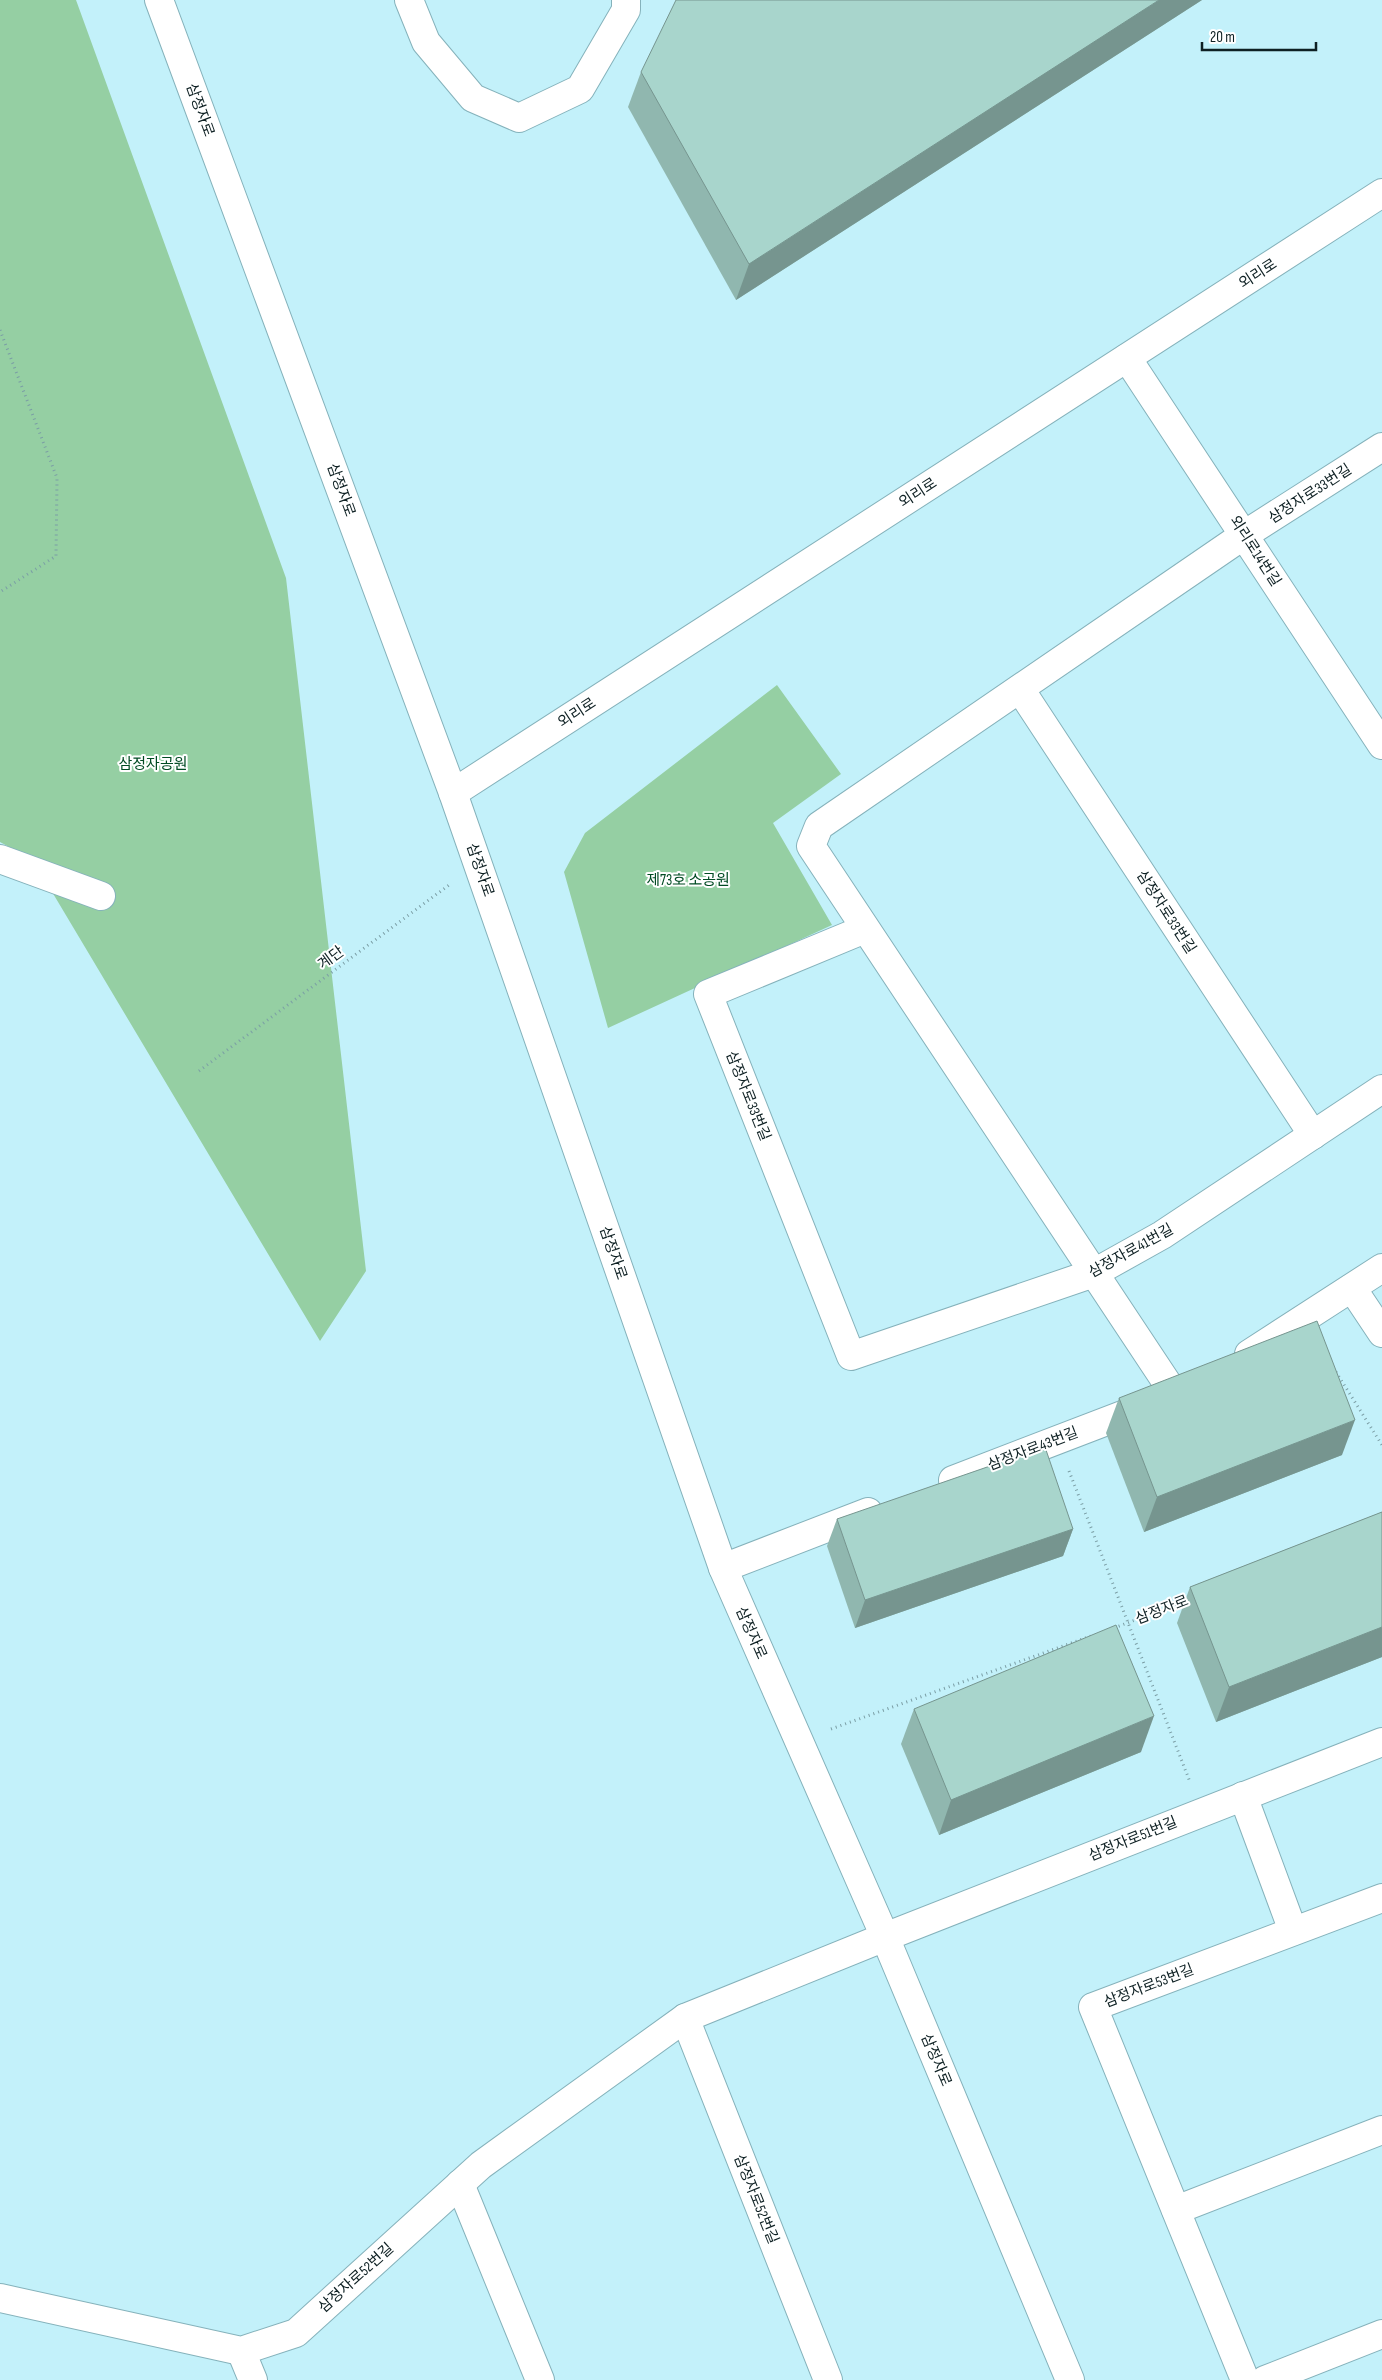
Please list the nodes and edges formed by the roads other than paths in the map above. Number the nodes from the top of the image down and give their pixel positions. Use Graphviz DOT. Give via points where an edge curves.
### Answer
graph roads {
  1 [pos="159,0"];
  2 [pos="409,0"];
  3 [pos="626,0"];
  4 [pos="1382,193"];
  5 [pos="1127,358"];
  6 [pos="1380,453"];
  7 [pos="1244,536"];
  8 [pos="1020,689"];
  9 [pos="1382,744"];
  10 [pos="453,793"];
  11 [pos="0,859"];
  12 [pos="101,896"];
  13 [pos="865,929"];
  14 [pos="1382,1089"];
  15 [pos="1312,1135"];
  16 [pos="1382,1268"];
  17 [pos="1094,1274"];
  18 [pos="1352,1288"];
  19 [pos="1382,1333"];
  20 [pos="852,1356"];
  21 [pos="1228,1366"];
  22 [pos="1184,1391"];
  23 [pos="927,1490"];
  24 [pos="890,1504"];
  25 [pos="723,1568"];
  26 [pos="1382,1742"];
  27 [pos="1243,1796"];
  28 [pos="1382,1898"];
  29 [pos="1293,1931"];
  30 [pos="885,1937"];
  31 [pos="684,2018"];
  32 [pos="1382,2130"];
  33 [pos="460,2184"];
  34 [pos="1176,2210"];
  35 [pos="0,2298"];
  36 [pos="1382,2334"];
  37 [pos="240,2351"];
  38 [pos="253,2380"];
  39 [pos="540,2380"];
  40 [pos="828,2380"];
  41 [pos="1070,2380"];
  42 [pos="1245,2380"];
  43 [pos="1265,2380"];
  1 -- 10 [label="street, 삼정자로"];
  2 -- 3 [label="street" via="426,42 473,98 519,118 580,89 626,10"];
  4 -- 5 [label="street, 외리로"];
  5 -- 7 [label="street, 외리로14번길"];
  5 -- 10 [label="street, 외리로"];
  6 -- 7 [label="street, 삼정자로33번길"];
  7 -- 8 [label="street, 삼정자로33번길"];
  7 -- 9 [label="street, 외리로14번길"];
  8 -- 13 [label="street, 삼정자로33번길" via="819,826 811,846"];
  8 -- 15 [label="street, 삼정자로33번길"];
  10 -- 25 [label="street, 삼정자로"];
  11 -- 12 [label="street"];
  13 -- 17 [label="street, 삼정자로33번길"];
  13 -- 20 [label="street, 삼정자로33번길" via="708,994"];
  14 -- 15 [label="street, 삼정자로41번길"];
  15 -- 17 [label="street, 삼정자로41번길" via="1162,1235"];
  16 -- 18 [label="street"];
  17 -- 20 [label="street, 삼정자로41번길"];
  17 -- 22 [label="street, 삼정자로33번길"];
  18 -- 19 [label="street"];
  18 -- 21 [label="street"];
  22 -- 23 [label="street, 삼정자로43번길"];
  24 -- 25 [label="street"];
  25 -- 30 [label="street, 삼정자로"];
  26 -- 27 [label="street, 삼정자로51번길"];
  27 -- 29 [label="street"];
  27 -- 30 [label="street, 삼정자로51번길"];
  28 -- 29 [label="street, 삼정자로53번길"];
  29 -- 34 [label="street, 삼정자로53번길" via="1093,2007"];
  30 -- 31 [label="street, 삼정자로52번길"];
  30 -- 41 [label="street, 삼정자로"];
  31 -- 33 [label="street, 삼정자로52번길" via="481,2165"];
  31 -- 40 [label="street, 삼정자로52번길"];
  32 -- 34 [label="street"];
  33 -- 37 [label="street, 삼정자로52번길" via="296,2334"];
  33 -- 39 [label="street"];
  34 -- 42 [label="street, 삼정자로53번길"];
  35 -- 37 [label="street, 삼정자로52번길"];
  36 -- 43 [label="street"];
  37 -- 38 [label="street"];
}
